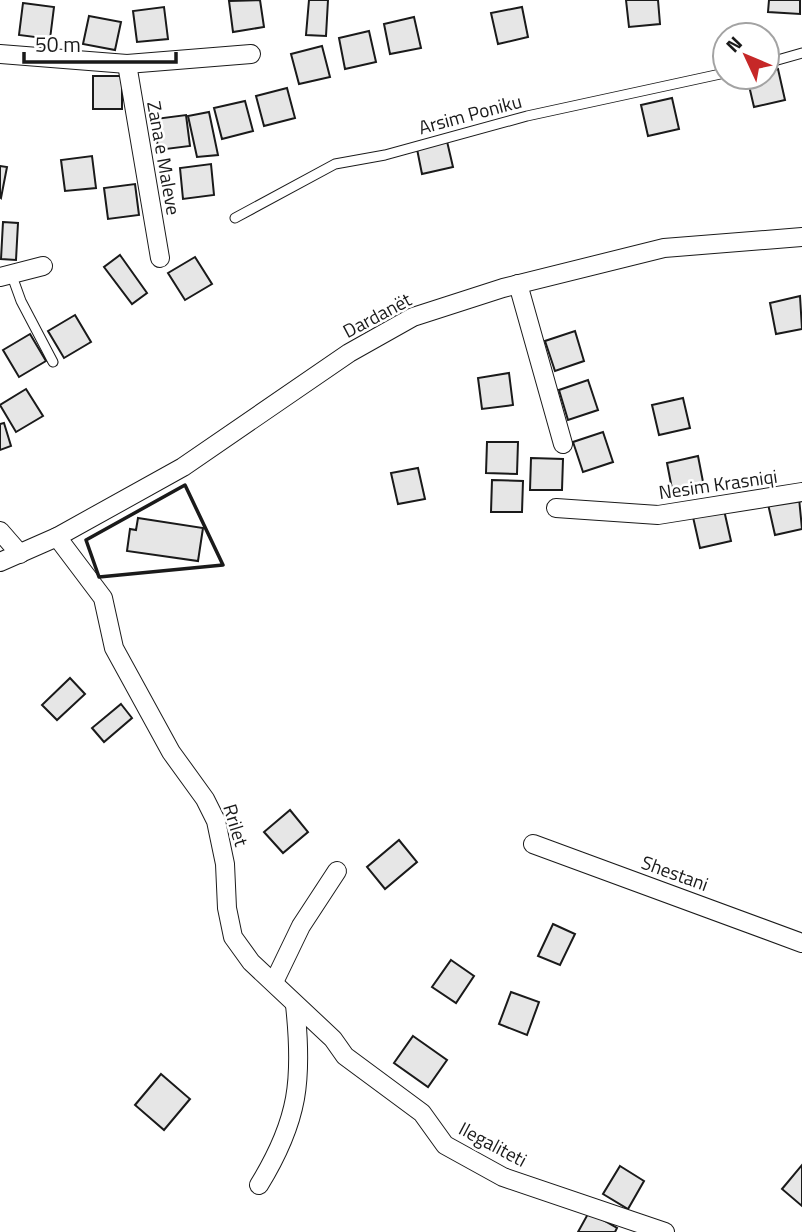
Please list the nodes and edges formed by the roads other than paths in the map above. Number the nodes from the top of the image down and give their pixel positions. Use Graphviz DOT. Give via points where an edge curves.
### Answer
graph roads {
  1 [pos="802,53"];
  2 [pos="0,54"];
  3 [pos="251,54"];
  4 [pos="781,59"];
  5 [pos="127,65"];
  6 [pos="711,76"];
  7 [pos="235,218"];
  8 [pos="802,236"];
  9 [pos="160,258"];
  10 [pos="43,266"];
  11 [pos="6,276"];
  12 [pos="518,284"];
  13 [pos="53,362"];
  14 [pos="562,444"];
  15 [pos="802,492"];
  16 [pos="556,508"];
  17 [pos="0,531"];
  18 [pos="57,537"];
  19 [pos="20,554"];
  20 [pos="0,562"];
  21 [pos="533,844"];
  22 [pos="337,871"];
  23 [pos="802,943"];
  24 [pos="274,982"];
  25 [pos="295,1005"];
  26 [pos="259,1185"];
  27 [pos="665,1232"];
  1 -- 4 [label="lane"];
  2 -- 5 [label="street"];
  3 -- 5 [label="street"];
  5 -- 9 [label="street, Zana e Maleve"];
  6 -- 7 [label="lane, Arsim Poniku" via="335,164"];
  8 -- 12 [label="street, Dardanët" via="664,248"];
  10 -- 11 [label="street"];
  11 -- 13 [label="lane"];
  12 -- 14 [label="street"];
  12 -- 18 [label="street, Dardanët" via="458,300 385,330 183,467"];
  15 -- 16 [label="street, Nesim Krasniqi" via="658,515"];
  17 -- 19 [label="street"];
  18 -- 19 [label="street, Dardanët"];
  18 -- 24 [label="street, Rrilet" via="103,598 114,648 171,752 216,821 233,937 251,962"];
  19 -- 20 [label="street, Dardanët"];
  21 -- 23 [label="street, Shestani"];
  22 -- 24 [label="street" via="301,926"];
  24 -- 25 [label="street, Ilegaliteti"];
  25 -- 26 [label="street" via="301,1056 297,1103 275,1159"];
  25 -- 27 [label="street, Ilegaliteti" via="345,1056 422,1114 445,1145 503,1177"];
}
